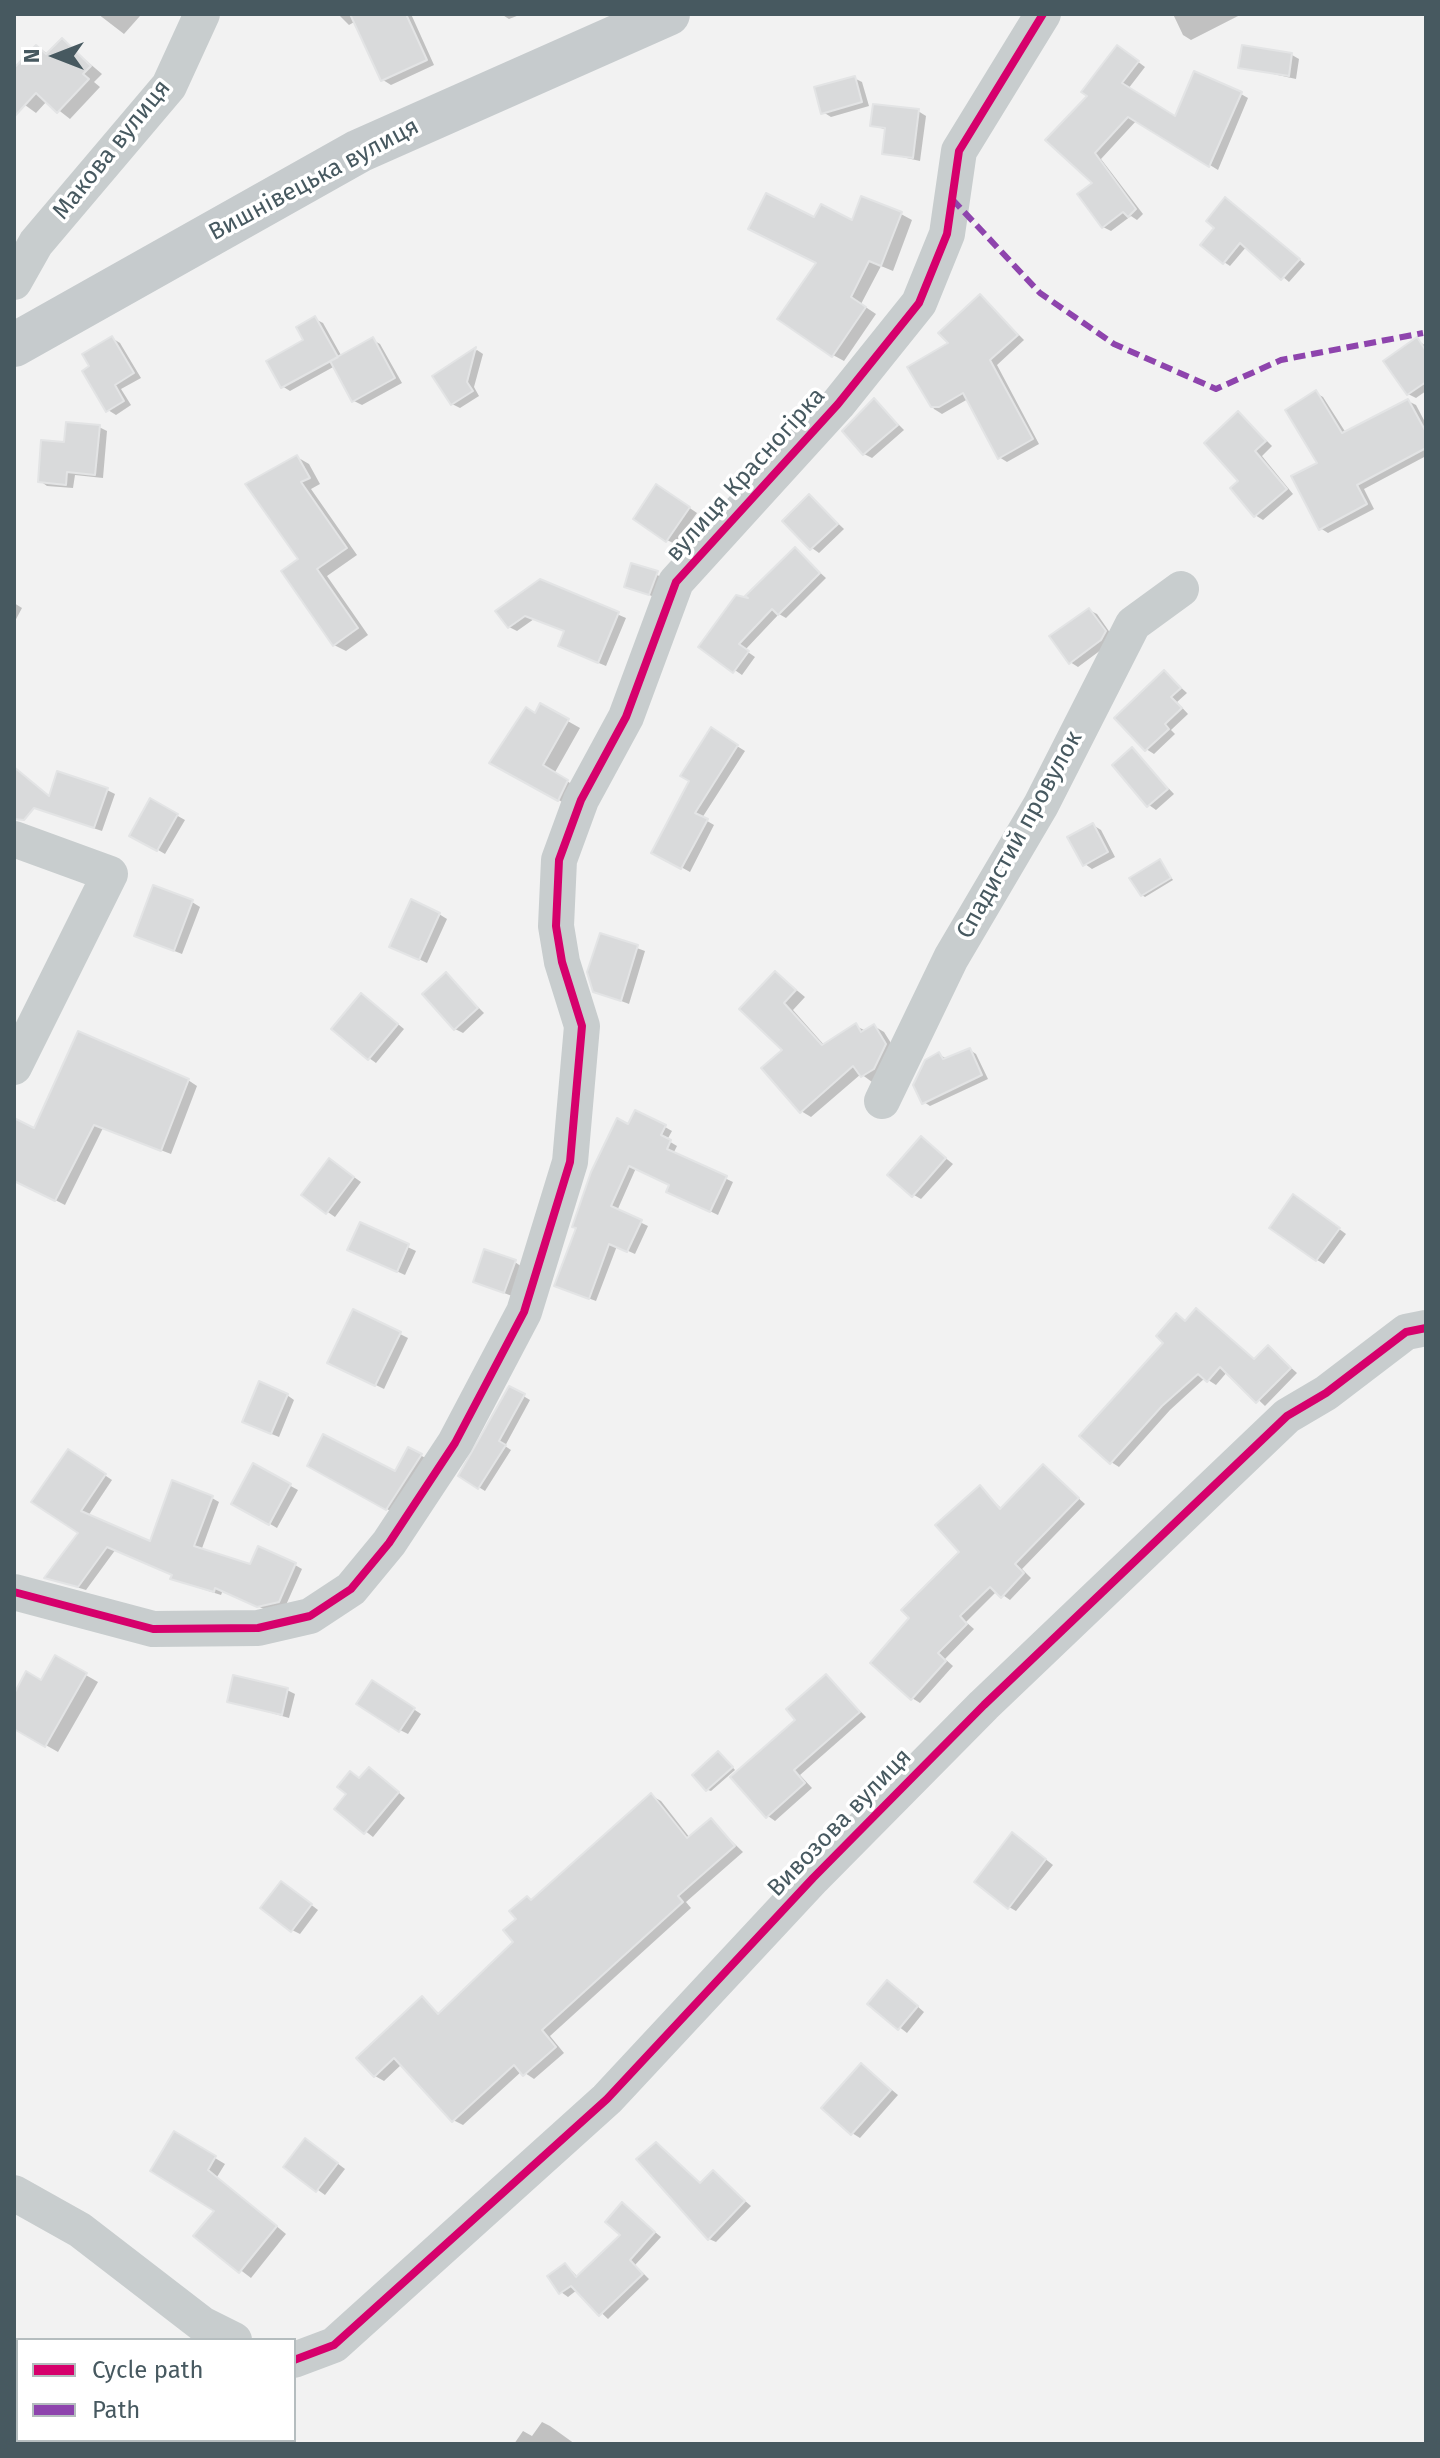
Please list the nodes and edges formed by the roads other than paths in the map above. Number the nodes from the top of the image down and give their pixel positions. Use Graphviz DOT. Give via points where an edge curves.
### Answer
graph roads {
  1 [pos="202,14"];
  2 [pos="668,14"];
  3 [pos="1043,14"];
  4 [pos="14,282"];
  5 [pos="14,345"];
  6 [pos="1181,589"];
  7 [pos="14,839"];
  8 [pos="14,1067"];
  9 [pos="882,1101"];
  10 [pos="1426,1328"];
  11 [pos="14,1592"];
  12 [pos="14,2193"];
  13 [pos="230,2338"];
  14 [pos="296,2359"];
  1 -- 4 [label="street, Макова вулиця" via="169,86 36,243"];
  2 -- 5 [label="main road, Вишнівецька вулиця" via="359,151"];
  3 -- 11 [label="street, вулиця Красногірка" via="959,151 947,234 919,303 838,404 676,582 626,717 581,800 559,860 556,926 582,1026 570,1162 524,1312 455,1443 389,1543 351,1589 298,1620 258,1628 153,1629"];
  6 -- 9 [label="street, Спадистий провулок" via="1133,624 1041,805 951,958"];
  7 -- 8 [label="street" via="110,874"];
  10 -- 14 [label="street, Вивозова вулиця" via="1406,1332 1287,1416 973,1716 607,2099 334,2345"];
  12 -- 13 [label="street" via="80,2230 202,2324"];
}
